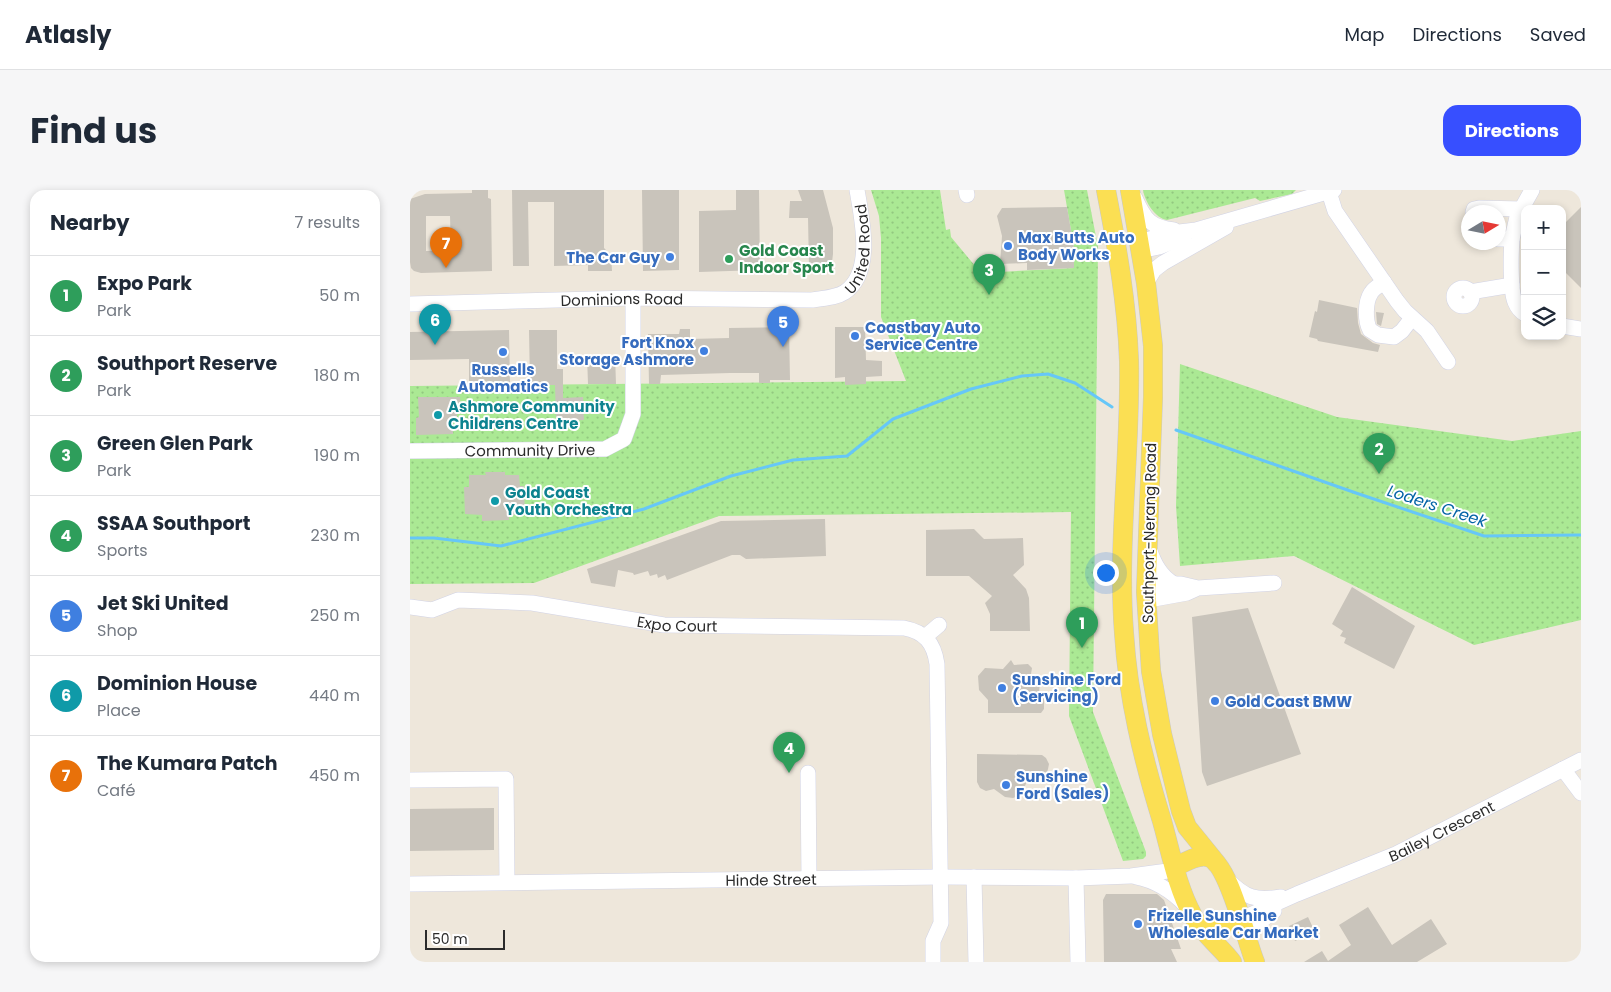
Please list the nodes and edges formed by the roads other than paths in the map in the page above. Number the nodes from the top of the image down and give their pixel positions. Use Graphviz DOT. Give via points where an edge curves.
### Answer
graph roads {
  1 [pos="857,190"];
  2 [pos="1106,190"];
  3 [pos="1131,190"];
  4 [pos="1532,190"];
  5 [pos="1328,191"];
  6 [pos="1523,205"];
  7 [pos="1506,209"];
  8 [pos="1521,209"];
  9 [pos="1249,214"];
  10 [pos="1191,230"];
  11 [pos="1506,237"];
  12 [pos="1506,246"];
  13 [pos="1140,247"];
  14 [pos="1118,251"];
  15 [pos="1384,282"];
  16 [pos="1146,283"];
  17 [pos="1512,285"];
  18 [pos="1470,292"];
  19 [pos="834,297"];
  20 [pos="633,298"];
  21 [pos="410,304"];
  22 [pos="1521,310"];
  23 [pos="1412,318"];
  24 [pos="1566,327"];
  25 [pos="1581,329"];
  26 [pos="1448,362"];
  27 [pos="410,451"];
  28 [pos="1147,542"];
  29 [pos="1274,583"];
  30 [pos="1174,584"];
  31 [pos="1198,588"];
  32 [pos="1122,592"];
  33 [pos="1146,592"];
  34 [pos="410,607"];
  35 [pos="939,625"];
  36 [pos="926,636"];
  37 [pos="1581,760"];
  38 [pos="1563,769"];
  39 [pos="808,773"];
  40 [pos="410,780"];
  41 [pos="1581,793"];
  42 [pos="1168,844"];
  43 [pos="1175,868"];
  44 [pos="1220,870"];
  45 [pos="1132,876"];
  46 [pos="941,877"];
  47 [pos="974,877"];
  48 [pos="809,878"];
  49 [pos="1076,878"];
  50 [pos="507,882"];
  51 [pos="410,884"];
  52 [pos="1297,894"];
  53 [pos="1195,918"];
  54 [pos="1241,920"];
  55 [pos="1252,954"];
  56 [pos="1078,961"];
  57 [pos="933,962"];
  58 [pos="976,962"];
  59 [pos="1232,962"];
  1 -- 19 [label="street, United Road" via="863,225 863,262 855,283"];
  2 -- 14 [label="main road, Southport-Nerang Road"];
  3 -- 10 [label="street" via="1150,223 1163,229"];
  3 -- 13 [label="main road, Southport-Nerang Road"];
  4 -- 6 [label="street"];
  5 -- 9 [label="street"];
  5 -- 15 [label="street" via="1335,211"];
  7 -- 8 [label="street"];
  8 -- 11 [label="street"];
  9 -- 10 [label="street"];
  9 -- 16 [label="street" via="1163,263"];
  10 -- 13 [label="street" via="1169,244"];
  12 -- 17 [label="street"];
  13 -- 14 [label="main road"];
  13 -- 16 [label="main road, Southport-Nerang Road"];
  14 -- 32 [label="main road, Southport-Nerang Road" via="1127,314 1129,362"];
  15 -- 23 [label="street"];
  15 -- 23 [label="street" via="1371,292 1369,298 1366,319 1370,330 1378,335 1394,337"];
  16 -- 28 [label="main road, Southport-Nerang Road" via="1153,346"];
  17 -- 18 [label="street"];
  17 -- 22 [label="street" via="1514,302"];
  19 -- 20 [label="street, Dominions Road" via="812,300"];
  20 -- 21 [label="street, Dominions Road"];
  20 -- 27 [label="street, Community Drive" via="633,414 624,439 605,449"];
  23 -- 26 [label="street" via="1427,331"];
  24 -- 25 [label="street"];
  28 -- 30 [label="street" via="1156,566"];
  28 -- 33 [label="main road, Southport-Nerang Road"];
  29 -- 31 [label="street"];
  30 -- 31 [label="street"];
  30 -- 33 [label="street" via="1153,585"];
  31 -- 33 [label="street" via="1154,599"];
  32 -- 33 [label="main road"];
  32 -- 42 [label="main road, Southport-Nerang Road" via="1133,712 1144,764"];
  33 -- 44 [label="main road, Southport-Nerang Road" via="1150,663 1157,707 1181,811 1187,827"];
  34 -- 36 [label="street, Expo Court" via="432,610 458,600 532,603 664,625 904,628"];
  35 -- 36 [label="street"];
  36 -- 46 [label="street" via="937,664"];
  37 -- 38 [label="street, Bailey Crescent"];
  38 -- 41 [label="street"];
  38 -- 52 [label="street, Bailey Crescent" via="1396,854"];
  39 -- 48 [label="street"];
  40 -- 50 [label="street" via="506,779"];
  42 -- 43 [label="main road, Southport-Nerang Road"];
  42 -- 45 [label="street, Hinde Street" via="1160,860"];
  43 -- 44 [label="main road" via="1197,857 1206,857"];
  43 -- 45 [label="street, Hinde Street"];
  43 -- 53 [label="main road, Southport-Nerang Road" via="1180,888"];
  44 -- 52 [label="street, Bailey Crescent" via="1240,892 1255,898"];
  44 -- 54 [label="main road, Southport-Nerang Road" via="1234,896"];
  45 -- 49 [label="street, Hinde Street"];
  45 -- 53 [label="street, Hinde Street" via="1166,888"];
  46 -- 47 [label="street, Hinde Street"];
  46 -- 48 [label="street, Hinde Street"];
  46 -- 57 [label="street" via="941,923 933,941"];
  47 -- 49 [label="street, Hinde Street"];
  47 -- 58 [label="street"];
  48 -- 50 [label="street, Hinde Street"];
  49 -- 56 [label="street"];
  50 -- 51 [label="street, Hinde Street"];
  52 -- 54 [label="street, Bailey Crescent"];
  52 -- 55 [label="street" via="1259,923 1250,937"];
  53 -- 54 [label="main road" via="1208,929"];
  53 -- 59 [label="main road"];
  54 -- 55 [label="main road"];
}
